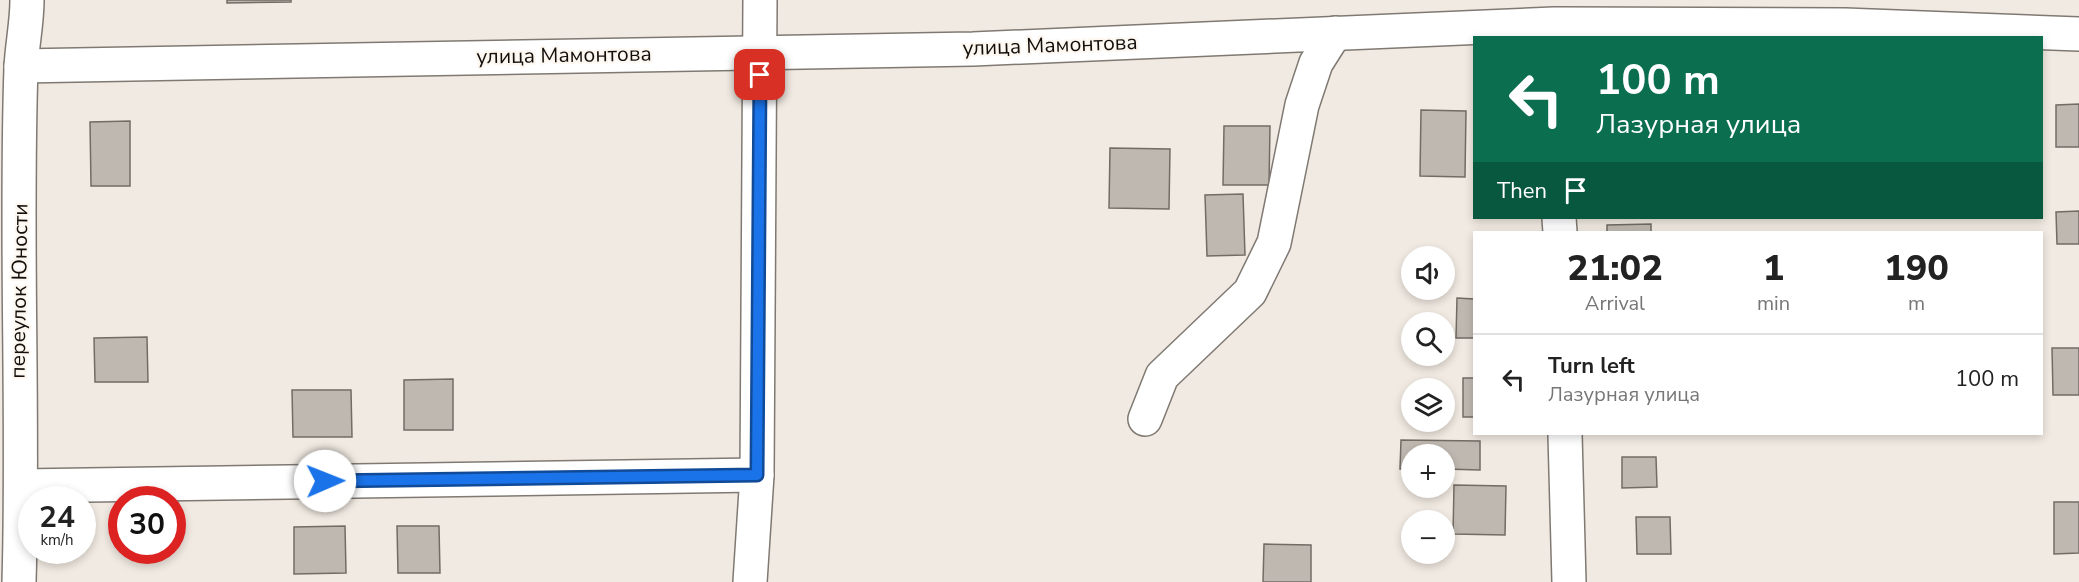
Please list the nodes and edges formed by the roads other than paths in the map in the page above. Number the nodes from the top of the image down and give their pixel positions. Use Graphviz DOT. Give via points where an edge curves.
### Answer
graph roads {
  1 [pos="27,0"];
  2 [pos="760,0"];
  3 [pos="1846,12"];
  4 [pos="1554,21"];
  5 [pos="1335,33"];
  6 [pos="2079,34"];
  7 [pos="760,52"];
  8 [pos="21,66"];
  9 [pos="1145,419"];
  10 [pos="1565,435"];
  11 [pos="757,475"];
  12 [pos="21,486"];
  13 [pos="19,564"];
  14 [pos="18,582"];
  15 [pos="750,582"];
  16 [pos="1569,582"];
  1 -- 8 [label="street, переулок Юности"];
  2 -- 7 [label="street"];
  3 -- 4 [label="street, улица Мамонтова"];
  3 -- 6 [label="street, улица Мамонтова"];
  4 -- 5 [label="street, улица Мамонтова"];
  5 -- 7 [label="street, улица Мамонтова" via="973,48"];
  5 -- 9 [label="street" via="1316,63 1302,105 1274,243 1250,292 1162,376"];
  7 -- 8 [label="street, улица Мамонтова"];
  7 -- 11 [label="street"];
  8 -- 12 [label="street, переулок Юности"];
  10 -- 16 [label="street"];
  11 -- 12 [label="street"];
  11 -- 15 [label="street"];
  13 -- 14 [label="street, переулок Юности"];
}
